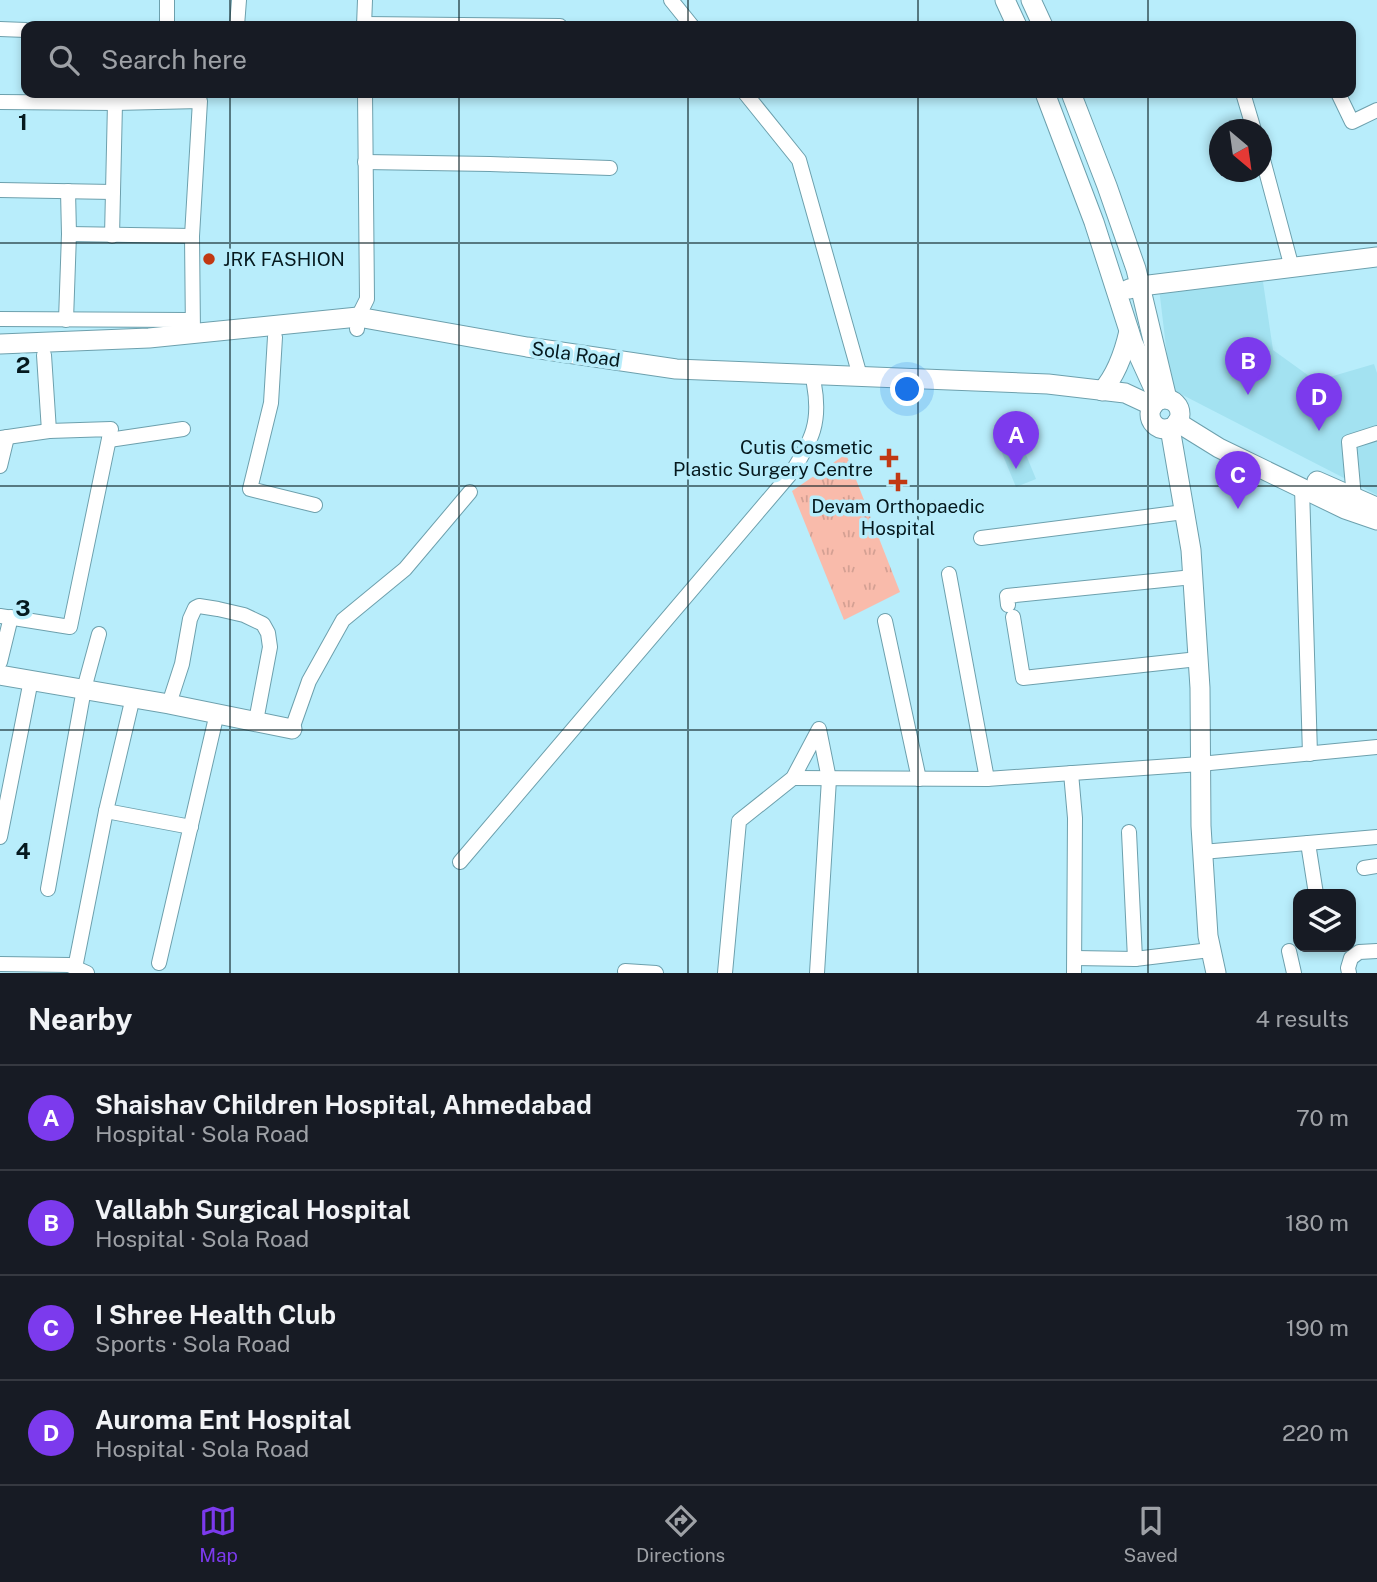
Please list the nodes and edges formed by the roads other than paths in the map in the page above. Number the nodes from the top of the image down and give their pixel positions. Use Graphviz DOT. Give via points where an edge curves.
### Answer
graph roads {
  1 [pos="167,0"];
  2 [pos="239,0"];
  3 [pos="365,0"];
  4 [pos="671,0"];
  5 [pos="1005,0"];
  6 [pos="1031,0"];
  7 [pos="167,21"];
  8 [pos="237,21"];
  9 [pos="364,21"];
  10 [pos="688,21"];
  11 [pos="1015,21"];
  12 [pos="1041,21"];
  13 [pos="0,29"];
  14 [pos="21,30"];
  15 [pos="365,98"];
  16 [pos="749,98"];
  17 [pos="1047,98"];
  18 [pos="1073,98"];
  19 [pos="1244,98"];
  20 [pos="1340,98"];
  21 [pos="0,102"];
  22 [pos="116,103"];
  23 [pos="1377,110"];
  24 [pos="1251,119"];
  25 [pos="365,162"];
  26 [pos="610,168"];
  27 [pos="1269,182"];
  28 [pos="0,190"];
  29 [pos="68,191"];
  30 [pos="113,192"];
  31 [pos="69,234"];
  32 [pos="112,236"];
  33 [pos="192,236"];
  34 [pos="1377,257"];
  35 [pos="1292,268"];
  36 [pos="1141,286"];
  37 [pos="1118,292"];
  38 [pos="0,319"];
  39 [pos="66,320"];
  40 [pos="358,323"];
  41 [pos="189,327"];
  42 [pos="1129,331"];
  43 [pos="275,337"];
  44 [pos="0,344"];
  45 [pos="44,355"];
  46 [pos="0,357"];
  47 [pos="860,376"];
  48 [pos="814,384"];
  49 [pos="1102,391"];
  50 [pos="1157,404"];
  51 [pos="1176,422"];
  52 [pos="183,429"];
  53 [pos="49,431"];
  54 [pos="1377,433"];
  55 [pos="3,438"];
  56 [pos="109,440"];
  57 [pos="0,466"];
  58 [pos="1302,488"];
  59 [pos="470,492"];
  60 [pos="1354,498"];
  61 [pos="316,505"];
  62 [pos="1377,507"];
  63 [pos="1184,512"];
  64 [pos="1377,520"];
  65 [pos="981,538"];
  66 [pos="949,574"];
  67 [pos="1193,577"];
  68 [pos="6,616"];
  69 [pos="885,621"];
  70 [pos="99,634"];
  71 [pos="1198,659"];
  72 [pos="0,662"];
  73 [pos="0,675"];
  74 [pos="30,680"];
  75 [pos="84,689"];
  76 [pos="133,697"];
  77 [pos="169,704"];
  78 [pos="217,713"];
  79 [pos="256,721"];
  80 [pos="292,729"];
  81 [pos="1377,747"];
  82 [pos="1310,754"];
  83 [pos="1200,764"];
  84 [pos="1071,773"];
  85 [pos="793,778"];
  86 [pos="830,779"];
  87 [pos="919,779"];
  88 [pos="987,779"];
  89 [pos="106,811"];
  90 [pos="191,827"];
  91 [pos="1,829"];
  92 [pos="1129,832"];
  93 [pos="1377,837"];
  94 [pos="1308,843"];
  95 [pos="1202,852"];
  96 [pos="460,862"];
  97 [pos="48,889"];
  98 [pos="1315,889"];
  99 [pos="1210,950"];
  100 [pos="1289,951"];
  101 [pos="1377,951"];
  102 [pos="1135,959"];
  103 [pos="159,963"];
  104 [pos="0,964"];
  105 [pos="1074,966"];
  106 [pos="81,971"];
  107 [pos="625,971"];
  108 [pos="656,973"];
  109 [pos="725,973"];
  110 [pos="817,973"];
  111 [pos="1216,973"];
  112 [pos="1294,973"];
  113 [pos="1349,973"];
  1 -- 7 [label="street"];
  2 -- 8 [label="street"];
  3 -- 9 [label="street"];
  4 -- 10 [label="street"];
  5 -- 11 [label="main road"];
  6 -- 12 [label="main road"];
  13 -- 14 [label="street"];
  15 -- 25 [label="street"];
  16 -- 47 [label="street" via="799,160"];
  17 -- 37 [label="main road"];
  18 -- 36 [label="main road"];
  19 -- 24 [label="street"];
  20 -- 23 [label="street" via="1352,122"];
  21 -- 22 [label="street"];
  22 -- 30 [label="street"];
  22 -- 33 [label="street" via="200,101"];
  25 -- 26 [label="street"];
  25 -- 40 [label="street" via="367,299"];
  27 -- 35 [label="street"];
  28 -- 29 [label="street"];
  29 -- 30 [label="street"];
  29 -- 31 [label="street"];
  30 -- 32 [label="street"];
  31 -- 32 [label="street"];
  31 -- 39 [label="street"];
  32 -- 33 [label="street"];
  33 -- 41 [label="street"];
  34 -- 35 [label="main road"];
  35 -- 36 [label="main road"];
  36 -- 37 [label="main road"];
  36 -- 50 [label="main road"];
  37 -- 42 [label="main road"];
  38 -- 39 [label="street"];
  39 -- 41 [label="street"];
  40 -- 41 [label="main road, Sola Road"];
  40 -- 43 [label="main road, Sola Road"];
  40 -- 47 [label="main road, Sola Road" via="676,369"];
  40 -- 48 [label="main road, Sola Road" via="663,379"];
  41 -- 44 [label="main road, Sola Road" via="149,338"];
  42 -- 49 [label="main road" via="1125,350"];
  42 -- 50 [label="main road"];
  43 -- 45 [label="main road, Sola Road"];
  43 -- 61 [label="street" via="271,403 250,489"];
  45 -- 46 [label="main road, Sola Road"];
  45 -- 53 [label="street"];
  47 -- 49 [label="main road, Sola Road" via="1048,384"];
  48 -- 50 [label="main road, Sola Road" via="1048,394"];
  48 -- 96 [label="street" via="815,430 792,472"];
  49 -- 50 [label="main road, Sola Road"];
  50 -- 51 [label="main road" via="1177,404"];
  50 -- 51 [label="main road" via="1155,425 1160,428"];
  51 -- 58 [label="main road"];
  51 -- 60 [label="main road"];
  51 -- 63 [label="main road"];
  52 -- 56 [label="street"];
  53 -- 55 [label="street"];
  53 -- 56 [label="street" via="111,429"];
  54 -- 60 [label="street" via="1349,442"];
  55 -- 57 [label="street"];
  56 -- 68 [label="street" via="70,627"];
  58 -- 64 [label="main road"];
  58 -- 82 [label="street"];
  59 -- 80 [label="street" via="405,569 343,620 309,681"];
  60 -- 62 [label="main road"];
  63 -- 65 [label="street"];
  63 -- 67 [label="main road"];
  66 -- 88 [label="street"];
  67 -- 71 [label="main road"];
  67 -- 71 [label="street" via="1007,596 1023,678"];
  68 -- 72 [label="street"];
  69 -- 87 [label="street"];
  70 -- 75 [label="street"];
  71 -- 83 [label="main road"];
  73 -- 74 [label="main road"];
  74 -- 75 [label="main road"];
  74 -- 91 [label="street"];
  75 -- 76 [label="main road"];
  75 -- 97 [label="street"];
  76 -- 77 [label="main road"];
  76 -- 89 [label="street"];
  77 -- 78 [label="main road"];
  77 -- 79 [label="street" via="195,608 218,609 263,624 268,633 270,647"];
  78 -- 79 [label="main road"];
  78 -- 90 [label="street"];
  79 -- 80 [label="main road"];
  81 -- 82 [label="street"];
  82 -- 83 [label="street"];
  83 -- 84 [label="street"];
  83 -- 95 [label="main road"];
  84 -- 88 [label="street"];
  84 -- 105 [label="street"];
  85 -- 86 [label="street"];
  85 -- 86 [label="street" via="819,729"];
  85 -- 109 [label="street" via="739,821"];
  86 -- 87 [label="street"];
  86 -- 110 [label="street"];
  87 -- 88 [label="street"];
  89 -- 90 [label="street"];
  89 -- 106 [label="street"];
  90 -- 103 [label="street"];
  92 -- 102 [label="street"];
  93 -- 94 [label="street"];
  94 -- 95 [label="street"];
  94 -- 98 [label="street"];
  95 -- 99 [label="main road"];
  99 -- 102 [label="street"];
  99 -- 111 [label="main road"];
  100 -- 112 [label="street"];
  101 -- 113 [label="street" via="1351,958"];
  102 -- 105 [label="street"];
  104 -- 106 [label="street" via="69,965"];
  107 -- 108 [label="street"];
}
